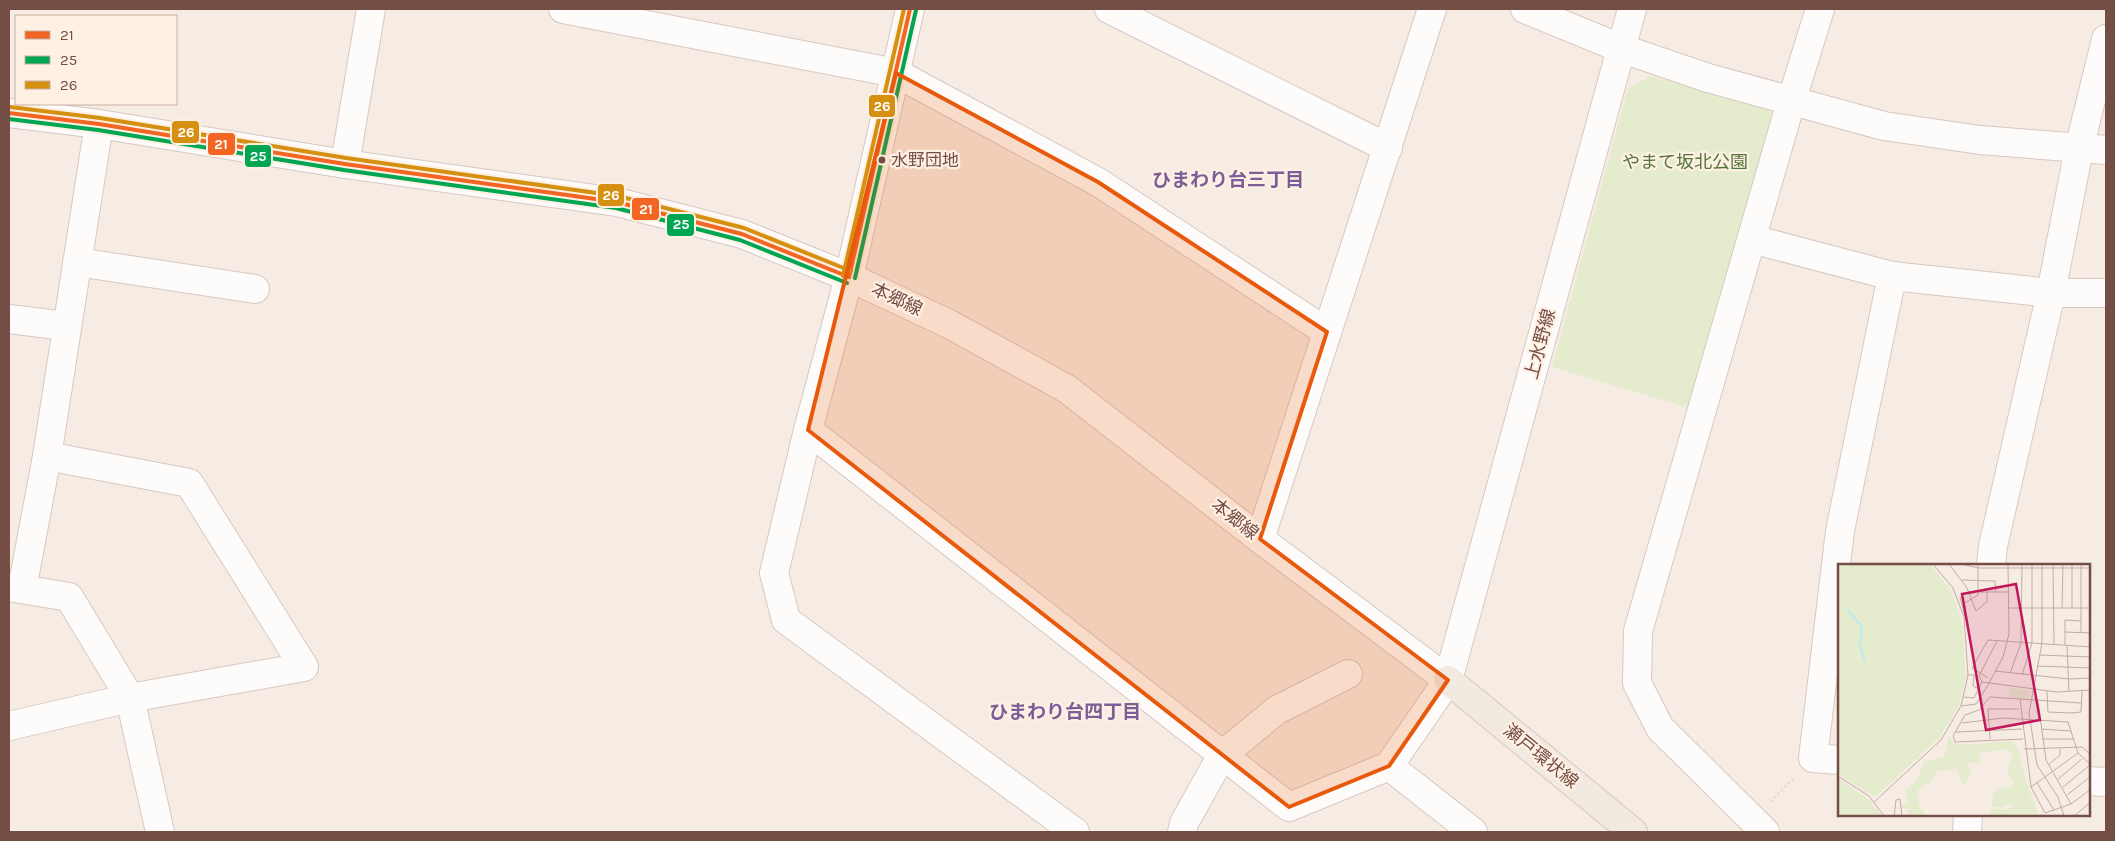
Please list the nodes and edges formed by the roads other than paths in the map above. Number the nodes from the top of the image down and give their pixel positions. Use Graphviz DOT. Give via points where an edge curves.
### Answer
graph roads {
  1 [pos="370,9"];
  2 [pos="564,9"];
  3 [pos="910,9"];
  4 [pos="1109,9"];
  5 [pos="1432,9"];
  6 [pos="1526,9"];
  7 [pos="1632,9"];
  8 [pos="1820,9"];
  9 [pos="2106,39"];
  10 [pos="1620,48"];
  11 [pos="896,73"];
  12 [pos="1791,102"];
  13 [pos="9,113"];
  14 [pos="99,124"];
  15 [pos="1388,148"];
  16 [pos="2079,149"];
  17 [pos="2106,150"];
  18 [pos="345,164"];
  19 [pos="1752,239"];
  20 [pos="77,262"];
  21 [pos="1892,276"];
  22 [pos="849,277"];
  23 [pos="255,289"];
  24 [pos="2051,293"];
  25 [pos="2106,293"];
  26 [pos="9,319"];
  27 [pos="66,326"];
  28 [pos="1328,332"];
  29 [pos="808,430"];
  30 [pos="47,456"];
  31 [pos="1260,539"];
  32 [pos="1991,564"];
  33 [pos="15,588"];
  34 [pos="1348,674"];
  35 [pos="1448,680"];
  36 [pos="130,698"];
  37 [pos="9,726"];
  38 [pos="1222,755"];
  39 [pos="1826,759"];
  40 [pos="1389,766"];
  41 [pos="2090,781"];
  42 [pos="2106,782"];
  43 [pos="1968,816"];
  44 [pos="1759,826"];
  45 [pos="160,832"];
  46 [pos="1076,832"];
  47 [pos="1182,832"];
  48 [pos="1473,832"];
  49 [pos="1633,832"];
  50 [pos="1966,832"];
  1 -- 18 [label="street"];
  2 -- 11 [label="street"];
  3 -- 11 [label="street"];
  4 -- 15 [label="street"];
  5 -- 15 [label="street"];
  6 -- 10 [label="street"];
  7 -- 10 [label="street, 上水野線"];
  8 -- 12 [label="street"];
  9 -- 16 [label="street"];
  10 -- 12 [label="street"];
  10 -- 35 [label="street, 上水野線"];
  11 -- 22 [label="street"];
  11 -- 28 [label="street" via="1098,182"];
  12 -- 16 [label="street" via="1884,126 1980,140"];
  12 -- 19 [label="street"];
  13 -- 14 [label="street, 本郷線"];
  14 -- 18 [label="street, 本郷線"];
  14 -- 20 [label="street"];
  15 -- 28 [label="street"];
  16 -- 17 [label="street"];
  16 -- 24 [label="street"];
  18 -- 22 [label="street, 本郷線" via="617,202 742,234"];
  19 -- 21 [label="street"];
  19 -- 44 [label="street" via="1638,632 1637,684 1660,728"];
  20 -- 23 [label="street"];
  20 -- 27 [label="street"];
  21 -- 24 [label="street"];
  21 -- 39 [label="street" via="1840,531"];
  22 -- 29 [label="street"];
  22 -- 31 [label="street, 本郷線" via="951,325 1067,389"];
  24 -- 25 [label="street"];
  24 -- 32 [label="street"];
  26 -- 27 [label="street"];
  27 -- 30 [label="street"];
  28 -- 31 [label="street"];
  29 -- 38 [label="street"];
  29 -- 46 [label="street" via="774,573 786,620"];
  30 -- 33 [label="street"];
  30 -- 36 [label="street" via="189,483 304,667"];
  31 -- 35 [label="street, 本郷線"];
  33 -- 36 [label="street" via="69,597"];
  34 -- 38 [label="street" via="1277,710"];
  35 -- 40 [label="street, 上水野線"];
  35 -- 49 [label="main road, 瀬戸環状線"];
  36 -- 37 [label="street"];
  36 -- 45 [label="street"];
  38 -- 40 [label="street" via="1289,807"];
  38 -- 47 [label="street"];
  40 -- 48 [label="street"];
  41 -- 42 [label="street"];
  43 -- 50 [label="street"];
}
